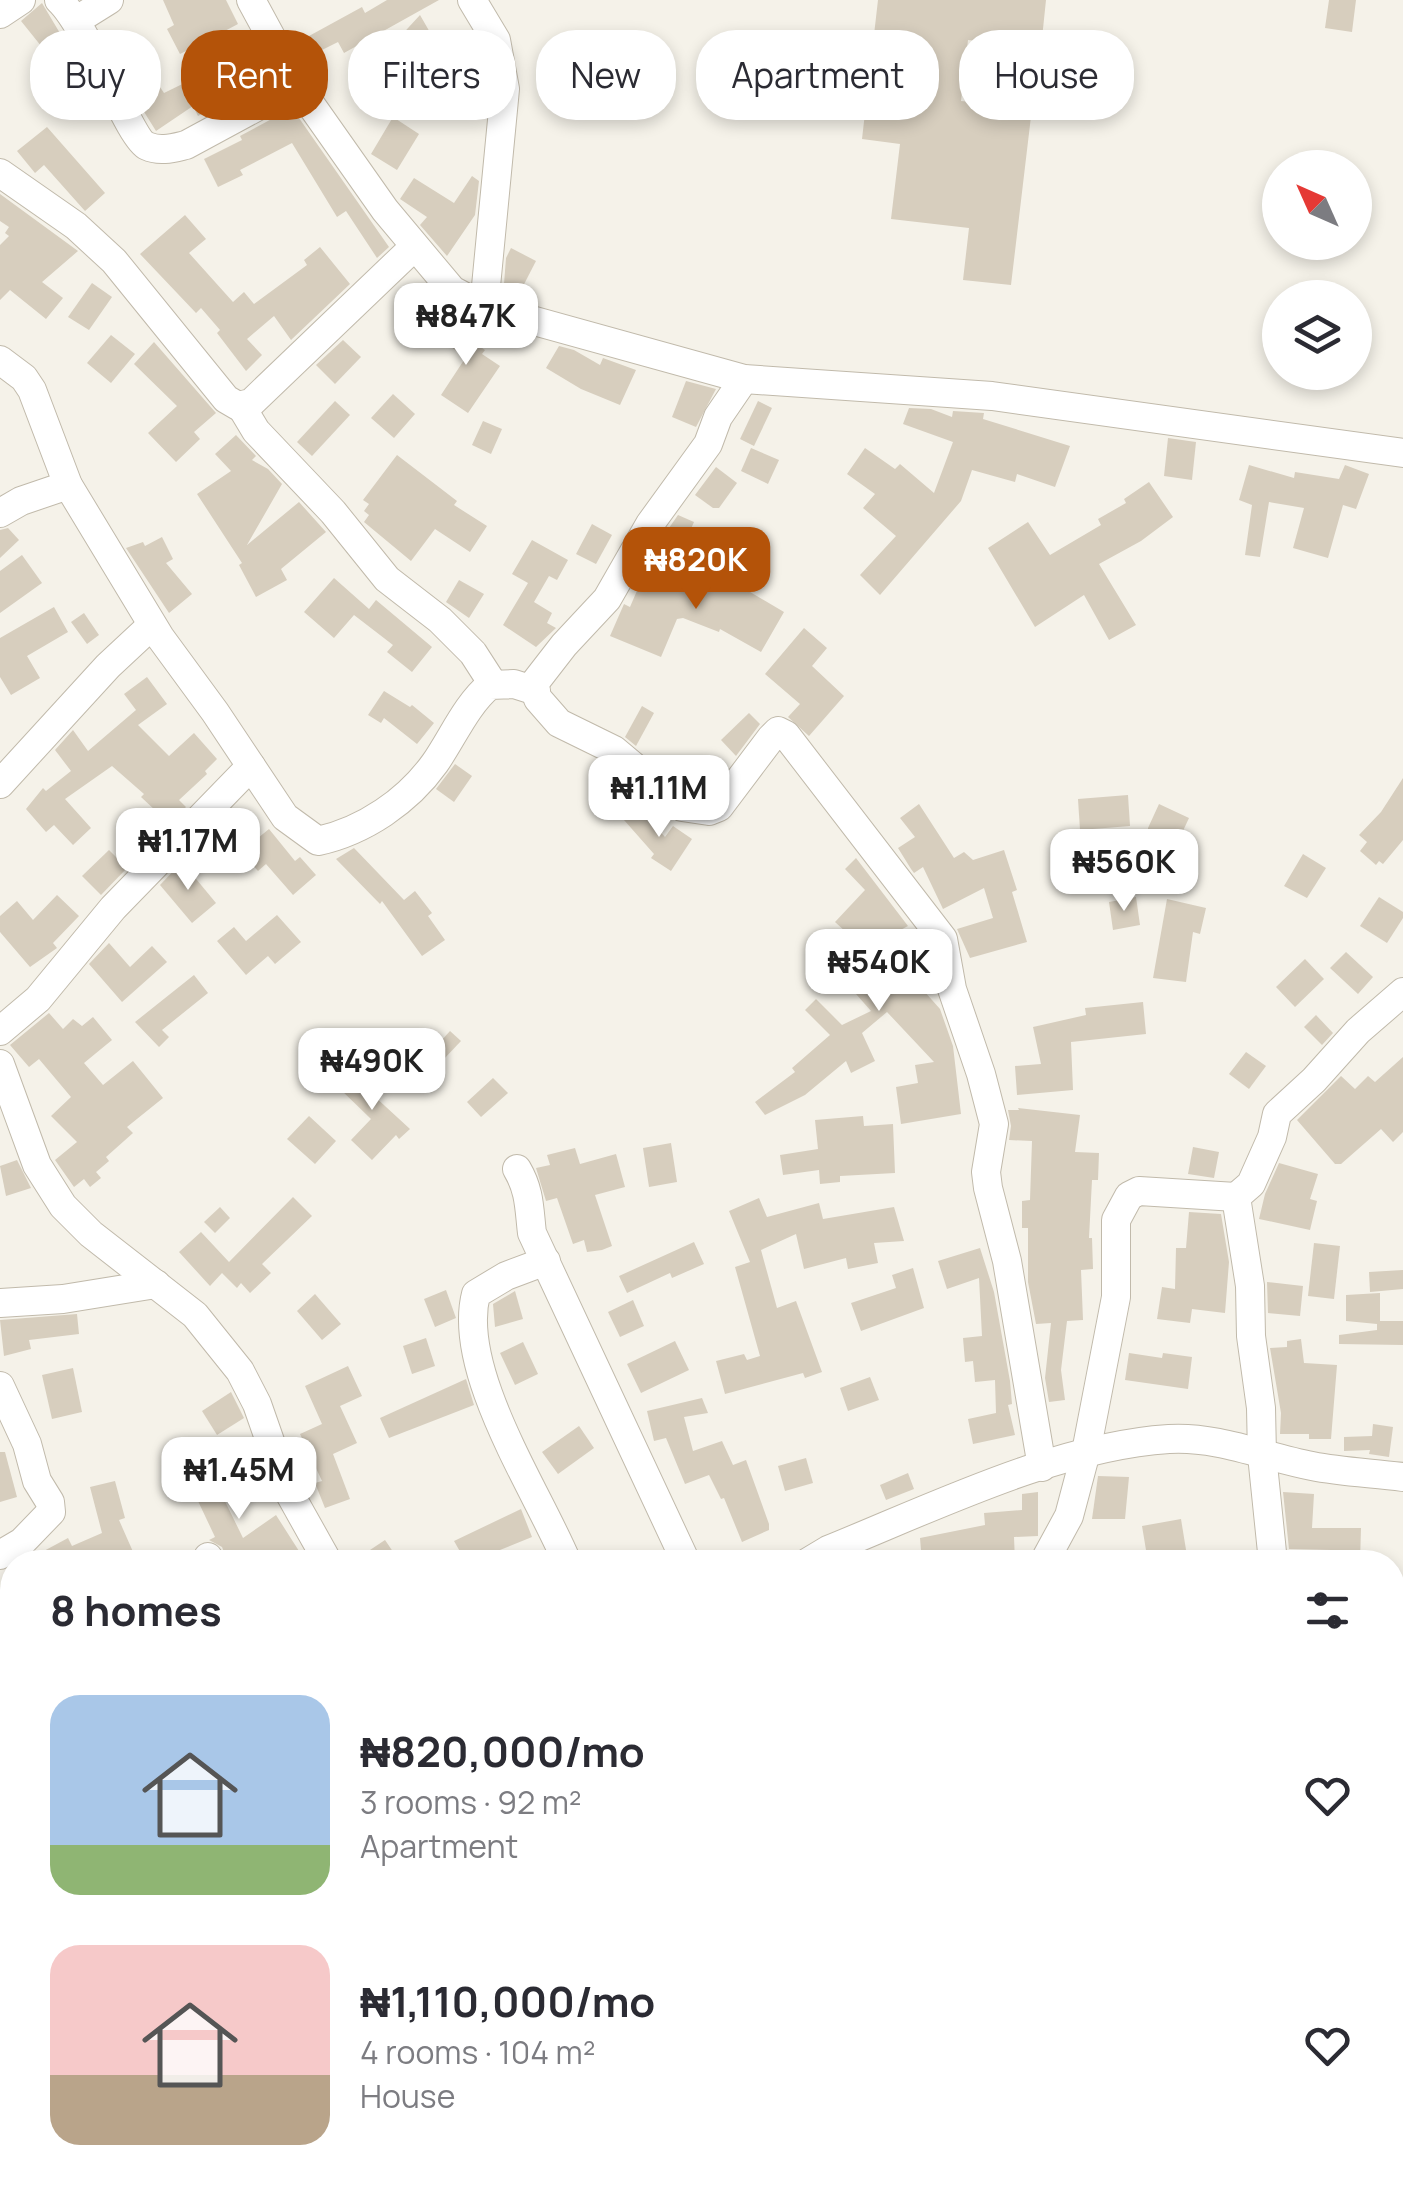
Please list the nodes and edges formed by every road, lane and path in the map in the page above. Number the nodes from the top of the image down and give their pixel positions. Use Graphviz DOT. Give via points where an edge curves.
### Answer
graph roads {
  1 [pos="21,0"];
  2 [pos="109,0"];
  3 [pos="251,0"];
  4 [pos="472,0"];
  5 [pos="68,10"];
  6 [pos="0,14"];
  7 [pos="267,30"];
  8 [pos="232,120"];
  9 [pos="322,120"];
  10 [pos="0,173"];
  11 [pos="414,247"];
  12 [pos="484,308"];
  13 [pos="0,360"];
  14 [pos="744,379"];
  15 [pos="242,406"];
  16 [pos="1403,453"];
  17 [pos="68,485"];
  18 [pos="0,513"];
  19 [pos="152,625"];
  20 [pos="494,684"];
  21 [pos="536,691"];
  22 [pos="251,766"];
  23 [pos="0,784"];
  24 [pos="1403,992"];
  25 [pos="0,1031"];
  26 [pos="0,1064"];
  27 [pos="517,1169"];
  28 [pos="1236,1197"];
  29 [pos="546,1261"];
  30 [pos="156,1284"];
  31 [pos="0,1303"];
  32 [pos="0,1386"];
  33 [pos="1086,1452"];
  34 [pos="1262,1455"];
  35 [pos="1042,1468"];
  36 [pos="1403,1476"];
  37 [pos="8,1550"];
  38 [pos="321,1550"];
  39 [pos="561,1550"];
  40 [pos="680,1550"];
  41 [pos="833,1550"];
  42 [pos="1051,1550"];
  43 [pos="1272,1550"];
  1 -- 6 [label="street"];
  2 -- 5 [label="street"];
  3 -- 7 [label="street"];
  4 -- 12 [label="street" via="496,40 505,89"];
  5 -- 8 [label="street" via="136,138 148,147 186,145"];
  9 -- 11 [label="street"];
  10 -- 15 [label="street" via="114,261 226,399"];
  11 -- 12 [label="street" via="452,290"];
  11 -- 15 [label="street"];
  12 -- 14 [label="street"];
  13 -- 17 [label="street" via="32,390"];
  14 -- 16 [label="street" via="992,396"];
  14 -- 21 [label="street" via="608,600 540,674"];
  15 -- 20 [label="street" via="256,431 386,579 473,652"];
  17 -- 18 [label="street"];
  17 -- 19 [label="street"];
  19 -- 22 [label="street"];
  19 -- 23 [label="street"];
  20 -- 21 [label="street"];
  20 -- 22 [label="street" via="479,694 433,765 381,816 348,834 318,841 285,818"];
  21 -- 35 [label="street" via="559,723 614,750 682,807 697,810 719,807 771,738 786,734 943,939 994,1124 988,1188"];
  22 -- 25 [label="street" via="113,908 38,999"];
  24 -- 28 [label="street" via="1277,1114 1251,1184"];
  26 -- 30 [label="street" via="37,1165 63,1206"];
  27 -- 29 [label="street"];
  28 -- 33 [label="street" via="1140,1191 1122,1205 1116,1220 1116,1298"];
  28 -- 34 [label="street" via="1250,1286"];
  29 -- 39 [label="street" via="476,1294 472,1311 482,1372 512,1455"];
  29 -- 40 [label="street"];
  30 -- 31 [label="street"];
  30 -- 38 [label="street" via="196,1315 240,1371 286,1487"];
  32 -- 37 [label="street" via="51,1512"];
  33 -- 34 [label="street" via="1171,1438 1221,1442"];
  33 -- 35 [label="street"];
  33 -- 42 [label="street" via="1069,1516"];
  34 -- 36 [label="street"];
  34 -- 43 [label="street"];
  35 -- 41 [label="street"];
}
